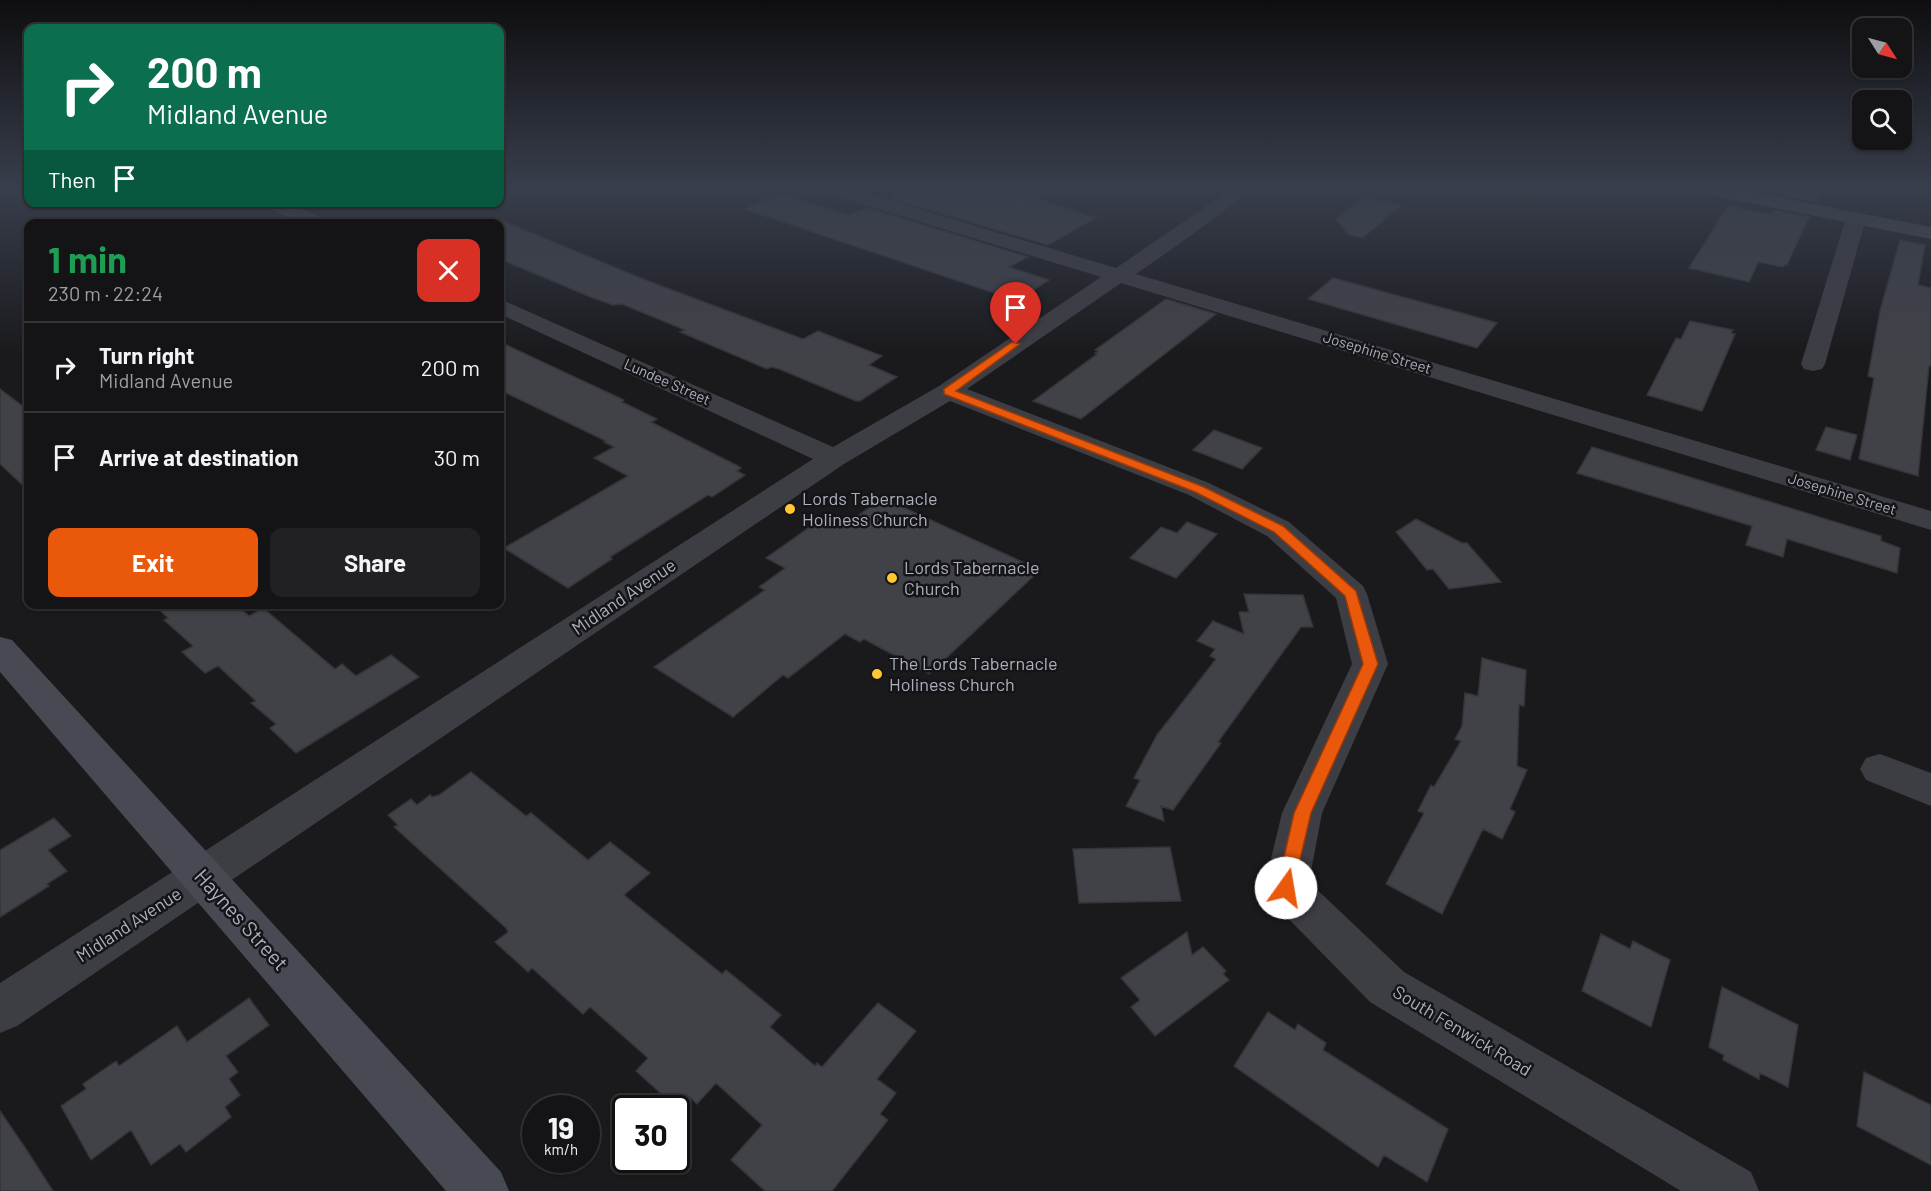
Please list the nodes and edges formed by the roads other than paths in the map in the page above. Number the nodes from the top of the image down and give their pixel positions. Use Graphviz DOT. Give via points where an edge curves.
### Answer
graph roads {
  1 [pos="1007,242"];
  2 [pos="1169,242"];
  3 [pos="1849,242"];
  4 [pos="1120,276"];
  5 [pos="504,308"];
  6 [pos="1813,364"];
  7 [pos="948,391"];
  8 [pos="834,458"];
  9 [pos="1931,521"];
  10 [pos="0,650"];
  11 [pos="1880,769"];
  12 [pos="1931,789"];
  13 [pos="202,877"];
  14 [pos="0,1010"];
  15 [pos="482,1191"];
  16 [pos="1732,1191"];
  1 -- 4 [label="street, Josephine Street"];
  2 -- 4 [label="street, Midland Avenue"];
  3 -- 6 [label="street"];
  4 -- 7 [label="street, Midland Avenue"];
  4 -- 9 [label="street, Josephine Street"];
  5 -- 8 [label="street, Lundee Street"];
  7 -- 8 [label="street, Midland Avenue"];
  7 -- 16 [label="street, South Fenwick Road" via="1219,499 1278,529 1351,594 1370,664 1302,813 1286,888 1388,987"];
  8 -- 13 [label="street, Midland Avenue"];
  10 -- 13 [label="street, Haynes Street"];
  11 -- 12 [label="street"];
  13 -- 14 [label="street, Midland Avenue"];
  13 -- 15 [label="street, Haynes Street"];
}
